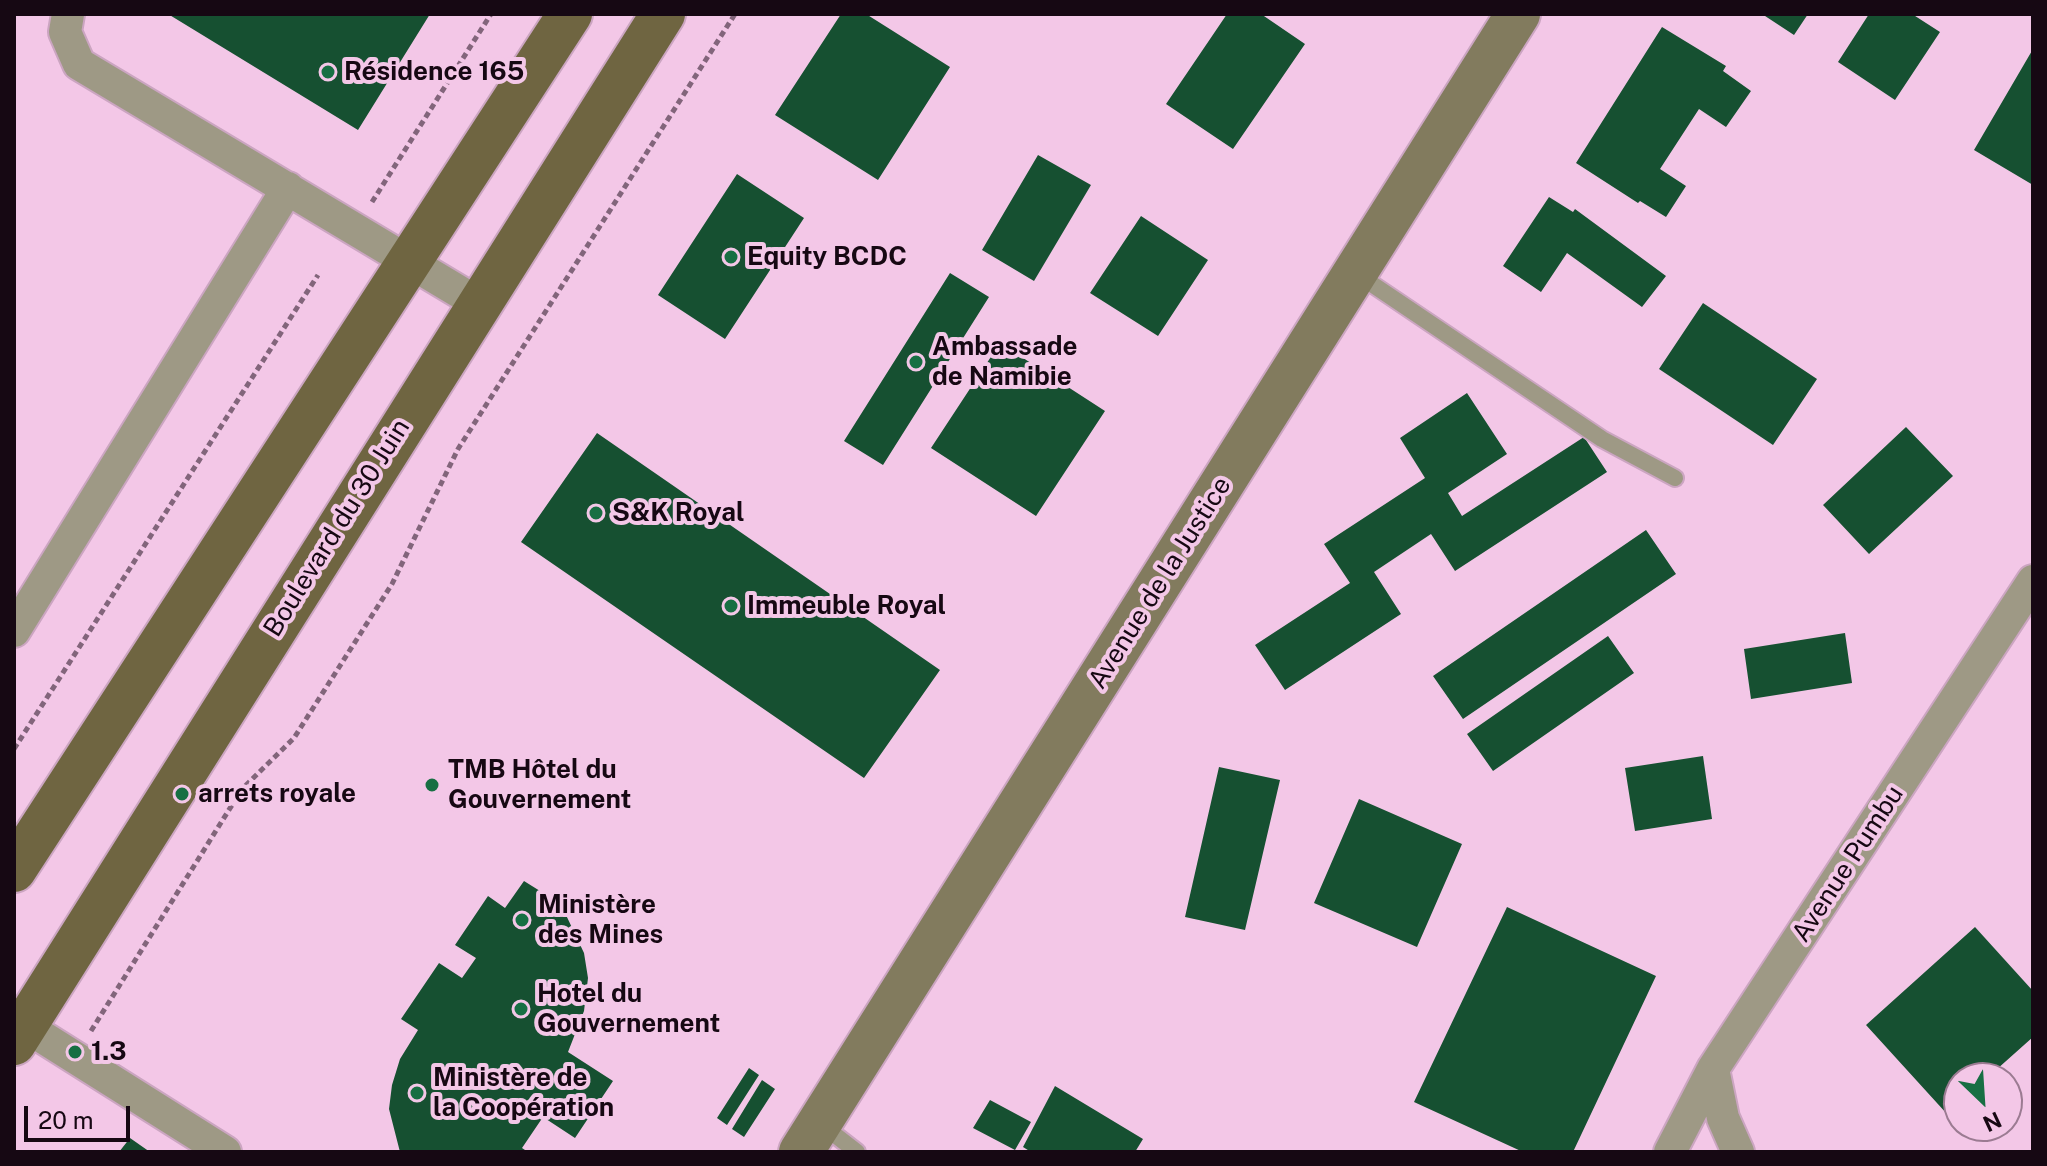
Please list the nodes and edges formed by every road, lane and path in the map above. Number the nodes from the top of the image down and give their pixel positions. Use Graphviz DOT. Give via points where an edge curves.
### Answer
graph roads {
  1 [pos="68,14"];
  2 [pos="491,14"];
  3 [pos="570,14"];
  4 [pos="663,14"];
  5 [pos="735,14"];
  6 [pos="1518,14"];
  7 [pos="288,188"];
  8 [pos="372,202"];
  9 [pos="411,261"];
  10 [pos="1355,273"];
  11 [pos="318,275"];
  12 [pos="478,303"];
  13 [pos="1675,478"];
  14 [pos="2033,581"];
  15 [pos="14,631"];
  16 [pos="14,749"];
  17 [pos="14,870"];
  18 [pos="18,1027"];
  19 [pos="75,1057"];
  20 [pos="1713,1069"];
  21 [pos="810,1138"];
  22 [pos="225,1152"];
  23 [pos="857,1152"];
  24 [pos="1670,1152"];
  25 [pos="1738,1152"];
  1 -- 7 [label="street" via="65,32 79,64"];
  2 -- 8 [label="path"];
  3 -- 9 [label="main road"];
  4 -- 12 [label="main road, Boulevard du 30 Juin"];
  5 -- 19 [label="path" via="458,449 392,584 294,738 242,789"];
  6 -- 10 [label="main road, Avenue de la Justice"];
  7 -- 9 [label="street"];
  7 -- 15 [label="street"];
  9 -- 12 [label="street"];
  9 -- 17 [label="main road"];
  10 -- 13 [label="lane" via="1602,439"];
  10 -- 21 [label="main road, Avenue de la Justice"];
  11 -- 16 [label="path"];
  12 -- 18 [label="main road, Boulevard du 30 Juin"];
  14 -- 20 [label="street, Avenue Pumbu"];
  18 -- 19 [label="street"];
  19 -- 22 [label="street"];
  20 -- 24 [label="street, Avenue Pumbu"];
  20 -- 25 [label="street" via="1723,1118"];
  21 -- 23 [label="lane"];
}
